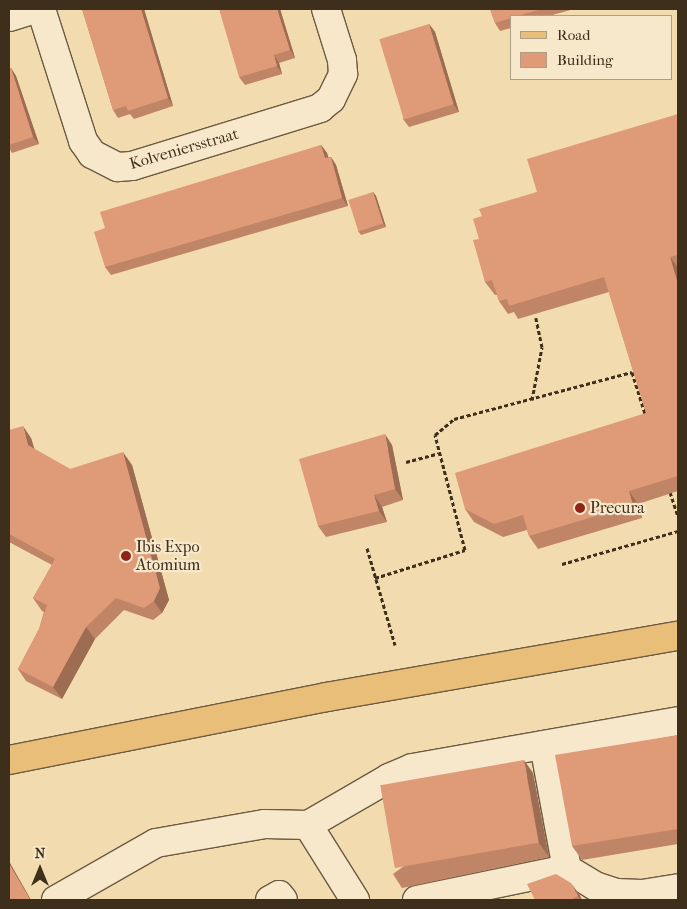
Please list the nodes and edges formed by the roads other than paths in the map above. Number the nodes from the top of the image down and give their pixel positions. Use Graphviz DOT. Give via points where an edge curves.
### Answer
graph roads {
  1 [pos="36,9"];
  2 [pos="41,9"];
  3 [pos="326,9"];
  4 [pos="9,17"];
  5 [pos="678,636"];
  6 [pos="678,721"];
  7 [pos="544,745"];
  8 [pos="9,760"];
  9 [pos="308,825"];
  10 [pos="567,869"];
  11 [pos="678,888"];
  12 [pos="56,900"];
  13 [pos="270,900"];
  14 [pos="283,900"];
  15 [pos="355,900"];
  16 [pos="417,900"];
  1 -- 4 [label="street"];
  2 -- 3 [label="street, Kolveniersstraat" via="83,141 92,154 118,167 132,166 311,110 331,99 343,74 342,60"];
  5 -- 8 [label="main road" via="337,696"];
  6 -- 7 [label="street"];
  7 -- 9 [label="street" via="412,768"];
  7 -- 10 [label="street"];
  9 -- 12 [label="street" via="265,824 156,843"];
  9 -- 15 [label="street"];
  10 -- 11 [label="street" via="595,886 616,893 642,894"];
  10 -- 16 [label="street"];
  13 -- 14 [label="street" via="279,895"];
}
